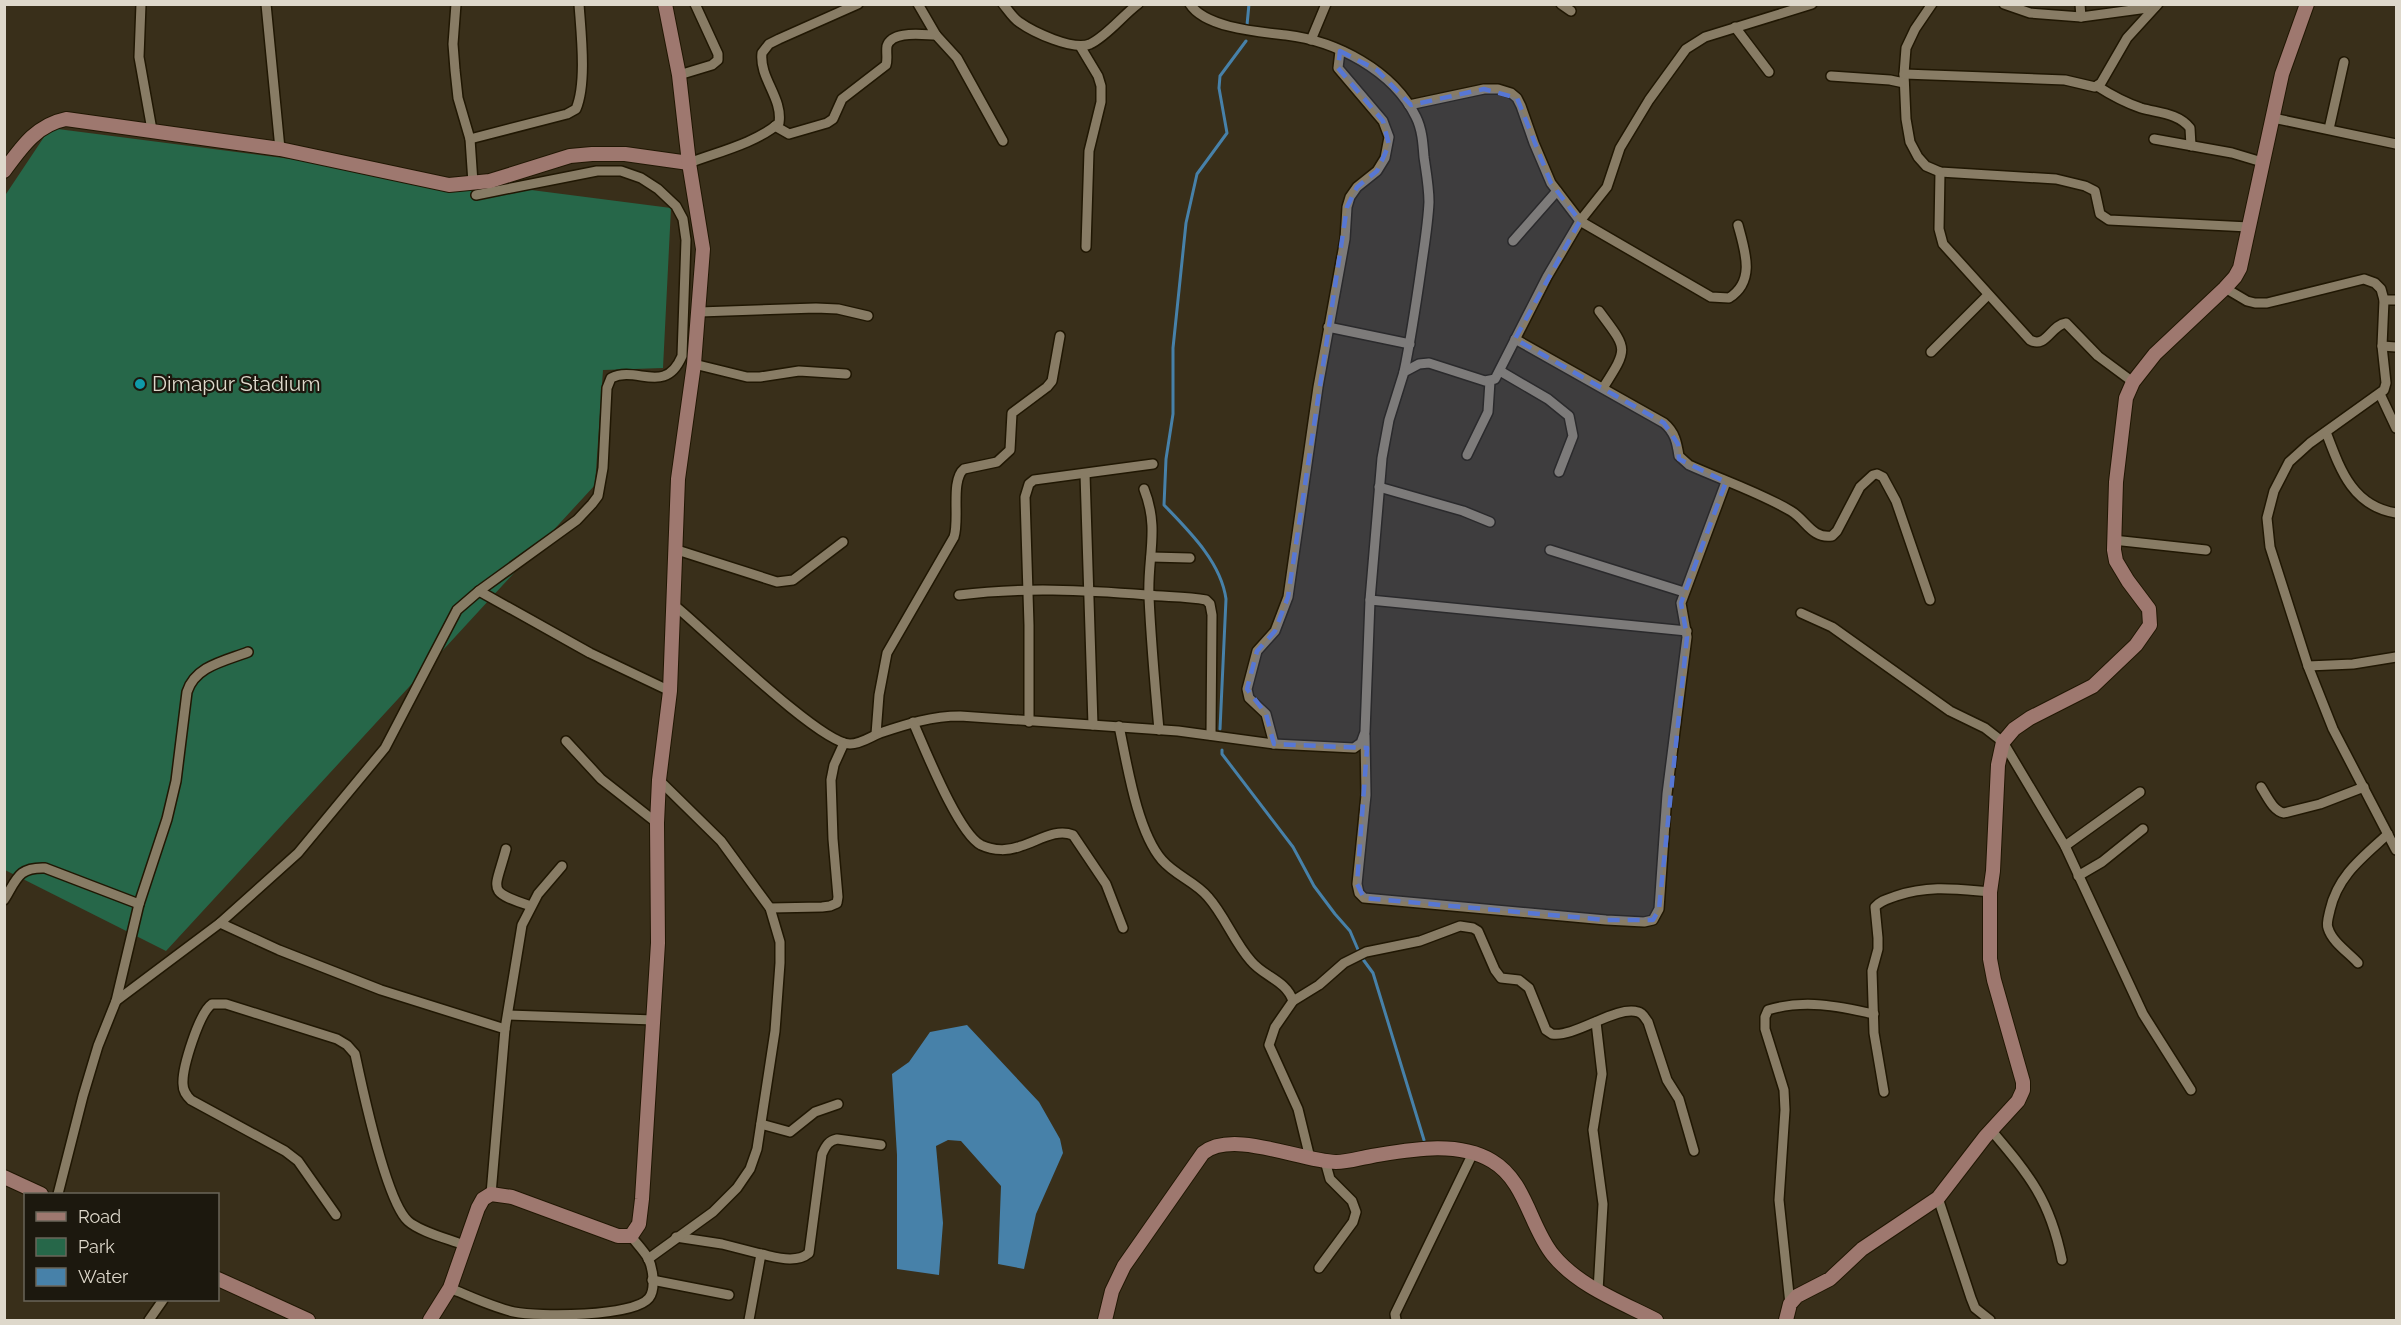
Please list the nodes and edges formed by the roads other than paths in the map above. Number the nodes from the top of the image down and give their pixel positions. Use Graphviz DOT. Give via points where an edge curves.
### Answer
graph roads {
  1 [pos="141,4"];
  2 [pos="266,4"];
  3 [pos="456,4"];
  4 [pos="579,4"];
  5 [pos="665,4"];
  6 [pos="694,4"];
  7 [pos="858,4"];
  8 [pos="918,4"];
  9 [pos="1003,4"];
  10 [pos="1138,4"];
  11 [pos="1190,4"];
  12 [pos="1326,4"];
  13 [pos="1561,4"];
  14 [pos="1812,4"];
  15 [pos="1932,4"];
  16 [pos="2004,4"];
  17 [pos="2080,4"];
  18 [pos="2307,4"];
  19 [pos="2157,6"];
  20 [pos="1571,11"];
  21 [pos="2081,17"];
  22 [pos="1735,27"];
  23 [pos="936,35"];
  24 [pos="1311,40"];
  25 [pos="1080,46"];
  26 [pos="1340,51"];
  27 [pos="2344,62"];
  28 [pos="1769,72"];
  29 [pos="679,75"];
  30 [pos="1832,76"];
  31 [pos="1904,79"];
  32 [pos="2097,86"];
  33 [pos="1409,105"];
  34 [pos="2273,118"];
  35 [pos="775,126"];
  36 [pos="2330,129"];
  37 [pos="152,130"];
  38 [pos="470,139"];
  39 [pos="2154,139"];
  40 [pos="1003,141"];
  41 [pos="2397,144"];
  42 [pos="2191,146"];
  43 [pos="280,149"];
  44 [pos="2262,162"];
  45 [pos="689,163"];
  46 [pos="4,171"];
  47 [pos="1940,172"];
  48 [pos="474,189"];
  49 [pos="1557,192"];
  50 [pos="1580,220"];
  51 [pos="1738,225"];
  52 [pos="2249,227"];
  53 [pos="1513,241"];
  54 [pos="1086,247"];
  55 [pos="2225,288"];
  56 [pos="1988,295"];
  57 [pos="2384,300"];
  58 [pos="2397,300"];
  59 [pos="1599,311"];
  60 [pos="699,312"];
  61 [pos="868,316"];
  62 [pos="1328,327"];
  63 [pos="1060,336"];
  64 [pos="1515,339"];
  65 [pos="1410,344"];
  66 [pos="2382,346"];
  67 [pos="2397,347"];
  68 [pos="1931,352"];
  69 [pos="694,364"];
  70 [pos="1500,371"];
  71 [pos="1404,372"];
  72 [pos="846,374"];
  73 [pos="1491,381"];
  74 [pos="2133,382"];
  75 [pos="1602,388"];
  76 [pos="2380,394"];
  77 [pos="2397,428"];
  78 [pos="2326,432"];
  79 [pos="1467,455"];
  80 [pos="1153,464"];
  81 [pos="1559,472"];
  82 [pos="1085,474"];
  83 [pos="1726,482"];
  84 [pos="1379,487"];
  85 [pos="1144,489"];
  86 [pos="2397,513"];
  87 [pos="1490,522"];
  88 [pos="2113,540"];
  89 [pos="843,542"];
  90 [pos="675,549"];
  91 [pos="1550,550"];
  92 [pos="2206,550"];
  93 [pos="1151,557"];
  94 [pos="1190,558"];
  95 [pos="1028,589"];
  96 [pos="479,591"];
  97 [pos="1090,592"];
  98 [pos="1684,592"];
  99 [pos="1149,595"];
  100 [pos="959,596"];
  101 [pos="1370,600"];
  102 [pos="1930,600"];
  103 [pos="674,605"];
  104 [pos="1801,613"];
  105 [pos="1687,631"];
  106 [pos="248,652"];
  107 [pos="2397,657"];
  108 [pos="2308,666"];
  109 [pos="670,691"];
  110 [pos="913,722"];
  111 [pos="1029,722"];
  112 [pos="1093,725"];
  113 [pos="1119,726"];
  114 [pos="1159,730"];
  115 [pos="1365,732"];
  116 [pos="876,734"];
  117 [pos="1211,735"];
  118 [pos="566,741"];
  119 [pos="2002,742"];
  120 [pos="844,744"];
  121 [pos="1274,744"];
  122 [pos="659,780"];
  123 [pos="2261,787"];
  124 [pos="2364,787"];
  125 [pos="2140,792"];
  126 [pos="657,823"];
  127 [pos="2143,829"];
  128 [pos="2388,834"];
  129 [pos="2065,846"];
  130 [pos="506,849"];
  131 [pos="2397,850"];
  132 [pos="562,866"];
  133 [pos="2078,876"];
  134 [pos="1990,892"];
  135 [pos="4,900"];
  136 [pos="139,904"];
  137 [pos="531,906"];
  138 [pos="770,908"];
  139 [pos="220,923"];
  140 [pos="1124,928"];
  141 [pos="2358,963"];
  142 [pos="116,1001"];
  143 [pos="1293,1001"];
  144 [pos="1874,1014"];
  145 [pos="507,1015"];
  146 [pos="654,1020"];
  147 [pos="1596,1022"];
  148 [pos="504,1029"];
  149 [pos="2191,1090"];
  150 [pos="1884,1092"];
  151 [pos="838,1104"];
  152 [pos="761,1124"];
  153 [pos="1991,1130"];
  154 [pos="881,1145"];
  155 [pos="1694,1151"];
  156 [pos="1473,1153"];
  157 [pos="1310,1158"];
  158 [pos="1325,1161"];
  159 [pos="4,1177"];
  160 [pos="39,1193"];
  161 [pos="57,1193"];
  162 [pos="490,1194"];
  163 [pos="1938,1198"];
  164 [pos="336,1215"];
  165 [pos="631,1236"];
  166 [pos="676,1237"];
  167 [pos="464,1245"];
  168 [pos="761,1254"];
  169 [pos="648,1259"];
  170 [pos="2062,1260"];
  171 [pos="1319,1268"];
  172 [pos="219,1279"];
  173 [pos="652,1280"];
  174 [pos="450,1288"];
  175 [pos="1598,1291"];
  176 [pos="729,1295"];
  177 [pos="162,1301"];
  178 [pos="1790,1304"];
  179 [pos="149,1320"];
  180 [pos="308,1320"];
  181 [pos="430,1320"];
  182 [pos="749,1320"];
  183 [pos="1105,1320"];
  184 [pos="1396,1320"];
  185 [pos="1656,1320"];
  186 [pos="1786,1320"];
  187 [pos="1990,1320"];
  1 -- 37 [label="street" via="139,57"];
  2 -- 43 [label="street"];
  3 -- 38 [label="street" via="456,80"];
  4 -- 38 [label="street" via="582,48 576,109"];
  5 -- 29 [label="street"];
  6 -- 29 [label="street" via="718,54 717,60"];
  7 -- 35 [label="street" via="769,44 762,52 762,70 779,110 779,123"];
  8 -- 23 [label="street"];
  9 -- 25 [label="street" via="1019,22 1056,41"];
  10 -- 25 [label="street" via="1100,37"];
  11 -- 24 [label="street" via="1197,14 1234,28"];
  12 -- 24 [label="street"];
  13 -- 20 [label="street"];
  14 -- 22 [label="street"];
  15 -- 31 [label="street" via="1910,37"];
  16 -- 21 [label="street" via="2030,13"];
  17 -- 21 [label="street"];
  18 -- 34 [label="street" via="2282,74"];
  19 -- 21 [label="street"];
  19 -- 32 [label="street" via="2127,38"];
  22 -- 28 [label="street"];
  22 -- 50 [label="street" via="1705,37 1686,49 1651,96 1620,148 1607,187"];
  23 -- 35 [label="street" via="896,37 889,42 886,65 842,99 827,123 789,135"];
  23 -- 40 [label="street" via="957,58"];
  24 -- 26 [label="street"];
  25 -- 54 [label="street" via="1101,86 1089,151"];
  26 -- 33 [label="street" via="1377,70"];
  26 -- 62 [label="street" via="1341,74 1378,115 1389,137 1385,158 1377,171 1350,197"];
  27 -- 36 [label="street"];
  29 -- 45 [label="street"];
  30 -- 31 [label="street"];
  31 -- 32 [label="street" via="2065,80"];
  31 -- 47 [label="street" via="1907,126 1914,151 1926,166"];
  32 -- 42 [label="street" via="2140,108 2181,120 2190,128"];
  33 -- 49 [label="street" via="1484,89 1511,93 1521,106"];
  33 -- 65 [label="street" via="1422,136 1429,201"];
  34 -- 36 [label="street"];
  34 -- 44 [label="street"];
  35 -- 45 [label="street"];
  36 -- 41 [label="street"];
  37 -- 43 [label="street"];
  37 -- 46 [label="street" via="82,120 51,122 35,133"];
  38 -- 48 [label="street"];
  39 -- 42 [label="street"];
  42 -- 44 [label="street"];
  43 -- 48 [label="street"];
  44 -- 52 [label="street"];
  45 -- 48 [label="street" via="625,154 570,156"];
  45 -- 60 [label="street" via="703,249"];
  47 -- 52 [label="street" via="2056,180 2085,186 2096,191 2100,214 2109,220"];
  47 -- 56 [label="street" via="1939,229 1943,244"];
  48 -- 96 [label="street" via="621,171 641,178 676,206 683,219 686,240 682,356 677,368 656,378 611,378 598,496 577,520"];
  49 -- 50 [label="street"];
  49 -- 53 [label="street"];
  50 -- 51 [label="street" via="1695,290 1718,299 1736,293 1747,276"];
  50 -- 64 [label="street"];
  52 -- 55 [label="street" via="2240,268"];
  55 -- 57 [label="street" via="2255,303 2267,303 2364,279 2381,289"];
  55 -- 74 [label="street" via="2155,354"];
  56 -- 68 [label="street"];
  56 -- 74 [label="street" via="2034,343 2043,341 2057,326 2066,323 2098,356"];
  57 -- 58 [label="street"];
  57 -- 66 [label="street"];
  59 -- 75 [label="street" via="1620,338 1623,350"];
  60 -- 61 [label="street" via="816,308"];
  60 -- 69 [label="street"];
  62 -- 65 [label="street"];
  62 -- 121 [label="street" via="1288,597 1275,631 1257,651 1247,689 1249,698 1266,714"];
  63 -- 116 [label="street" via="1052,381 1012,413 1010,450 998,462 959,473 957,529 887,654"];
  64 -- 70 [label="street"];
  64 -- 75 [label="street"];
  65 -- 71 [label="street"];
  66 -- 67 [label="street"];
  66 -- 76 [label="street" via="2386,383"];
  69 -- 72 [label="street" via="747,377 799,370"];
  69 -- 90 [label="street" via="678,479"];
  70 -- 73 [label="street"];
  70 -- 81 [label="street" via="1569,416 1573,436"];
  71 -- 73 [label="street" via="1428,363"];
  71 -- 84 [label="street" via="1389,420"];
  73 -- 79 [label="street" via="1488,412"];
  74 -- 88 [label="street" via="2124,411"];
  75 -- 83 [label="street" via="1671,429 1681,460"];
  76 -- 77 [label="street"];
  76 -- 78 [label="street"];
  78 -- 86 [label="street" via="2342,474 2354,490 2375,508"];
  78 -- 108 [label="street" via="2289,462 2274,491 2267,519 2270,547"];
  80 -- 82 [label="street"];
  82 -- 95 [label="street" via="1034,480 1027,489"];
  82 -- 97 [label="street"];
  83 -- 98 [label="street"];
  83 -- 102 [label="street" via="1793,512 1818,535 1826,537 1837,531 1854,496 1867,480 1877,474 1883,477 1896,501"];
  84 -- 87 [label="street"];
  84 -- 101 [label="street"];
  85 -- 93 [label="street" via="1153,524"];
  88 -- 92 [label="street"];
  88 -- 119 [label="street" via="2116,561 2149,609 2150,625 2145,635 2093,686 2031,717"];
  89 -- 90 [label="street" via="785,582"];
  90 -- 103 [label="street"];
  91 -- 98 [label="street"];
  93 -- 94 [label="street"];
  93 -- 99 [label="street"];
  95 -- 97 [label="street"];
  95 -- 100 [label="street"];
  95 -- 111 [label="street"];
  96 -- 109 [label="street" via="590,653"];
  96 -- 139 [label="street" via="453,617 385,748 298,853"];
  97 -- 99 [label="street"];
  97 -- 112 [label="street"];
  98 -- 105 [label="street" via="1681,610"];
  99 -- 114 [label="street"];
  99 -- 117 [label="street" via="1197,598 1210,604"];
  101 -- 105 [label="street"];
  101 -- 115 [label="street"];
  103 -- 109 [label="street"];
  103 -- 120 [label="street" via="814,725"];
  104 -- 119 [label="street" via="1832,627 1950,711 1986,728"];
  105 -- 115 [label="street" via="1667,794 1659,909 1649,922 1364,898 1357,884 1366,795"];
  106 -- 136 [label="street" via="199,671 190,680 176,781"];
  107 -- 108 [label="street"];
  108 -- 124 [label="street" via="2333,729"];
  109 -- 122 [label="street"];
  110 -- 111 [label="street" via="936,716"];
  110 -- 116 [label="street"];
  110 -- 140 [label="street" via="969,835 980,845 1000,850 1055,833 1073,835 1106,884"];
  111 -- 112 [label="street"];
  112 -- 113 [label="street"];
  113 -- 114 [label="street"];
  113 -- 143 [label="street" via="1129,775 1151,844 1178,876 1208,897 1252,962 1287,988"];
  114 -- 117 [label="street"];
  115 -- 121 [label="street" via="1354,748"];
  116 -- 120 [label="street" via="860,743"];
  117 -- 121 [label="street"];
  118 -- 126 [label="street" via="601,779"];
  119 -- 129 [label="street"];
  119 -- 134 [label="street"];
  120 -- 138 [label="street" via="831,780 837,903"];
  122 -- 126 [label="street"];
  122 -- 138 [label="street" via="721,841"];
  123 -- 124 [label="street" via="2274,807 2284,813"];
  124 -- 128 [label="street"];
  125 -- 129 [label="street"];
  126 -- 146 [label="street"];
  127 -- 133 [label="street"];
  128 -- 131 [label="street"];
  128 -- 141 [label="street" via="2340,881 2330,910 2328,927 2333,938"];
  129 -- 133 [label="street"];
  130 -- 137 [label="street" via="497,891"];
  132 -- 137 [label="street"];
  133 -- 149 [label="street" via="2142,1014"];
  134 -- 144 [label="street" via="1927,888 1877,904 1878,949 1872,971"];
  134 -- 153 [label="street" via="1989,939 1994,980 2023,1082 2018,1101"];
  135 -- 136 [label="street" via="23,870 30,867 45,868"];
  136 -- 142 [label="street"];
  137 -- 145 [label="street" via="522,925"];
  138 -- 152 [label="street" via="780,942 780,963 775,1031"];
  139 -- 142 [label="street"];
  139 -- 148 [label="street" via="381,990"];
  142 -- 161 [label="street" via="98,1046"];
  143 -- 147 [label="street" via="1356,956 1420,941 1460,926 1473,928 1482,938 1501,978 1519,980 1529,988 1546,1030 1557,1035"];
  143 -- 157 [label="street" via="1269,1045 1298,1109"];
  144 -- 150 [label="street"];
  144 -- 178 [label="street" via="1835,1005 1793,1004 1768,1010 1765,1017 1765,1029 1784,1090 1779,1200"];
  145 -- 146 [label="street"];
  145 -- 148 [label="street"];
  146 -- 165 [label="street" via="642,1199 639,1224"];
  147 -- 155 [label="street" via="1630,1011 1642,1014 1678,1099"];
  147 -- 175 [label="street" via="1602,1074 1593,1130 1603,1204"];
  148 -- 162 [label="street"];
  151 -- 152 [label="street" via="815,1112 790,1132"];
  152 -- 166 [label="street" via="754,1159 737,1188 713,1212"];
  153 -- 163 [label="street"];
  153 -- 170 [label="street" via="2029,1175 2053,1221"];
  154 -- 168 [label="street" via="831,1140 822,1154 809,1253 796,1260"];
  156 -- 158 [label="street" via="1406,1150"];
  156 -- 175 [label="street" via="1501,1168 1525,1200 1551,1253 1563,1267"];
  156 -- 184 [label="street" via="1395,1314"];
  157 -- 158 [label="street"];
  157 -- 183 [label="street" via="1246,1145 1209,1148 1124,1266 1112,1291"];
  158 -- 171 [label="street" via="1330,1179 1352,1201 1356,1212 1353,1222"];
  159 -- 160 [label="street"];
  162 -- 165 [label="street" via="512,1197 618,1236"];
  162 -- 167 [label="street" via="478,1208"];
  163 -- 178 [label="street"];
  163 -- 187 [label="street" via="1975,1308"];
  164 -- 167 [label="street" via="298,1161 185,1094 185,1070 201,1017 212,1004 337,1038 347,1045 355,1054 374,1136 400,1210 408,1221"];
  165 -- 169 [label="street"];
  166 -- 168 [label="street"];
  166 -- 169 [label="street"];
  167 -- 174 [label="street"];
  168 -- 182 [label="street"];
  169 -- 173 [label="street"];
  172 -- 180 [label="street"];
  173 -- 174 [label="street" via="654,1288 643,1304 574,1315 515,1312"];
  173 -- 176 [label="street"];
  174 -- 181 [label="street"];
  175 -- 185 [label="street"];
  177 -- 179 [label="street"];
  178 -- 186 [label="street"];
}
